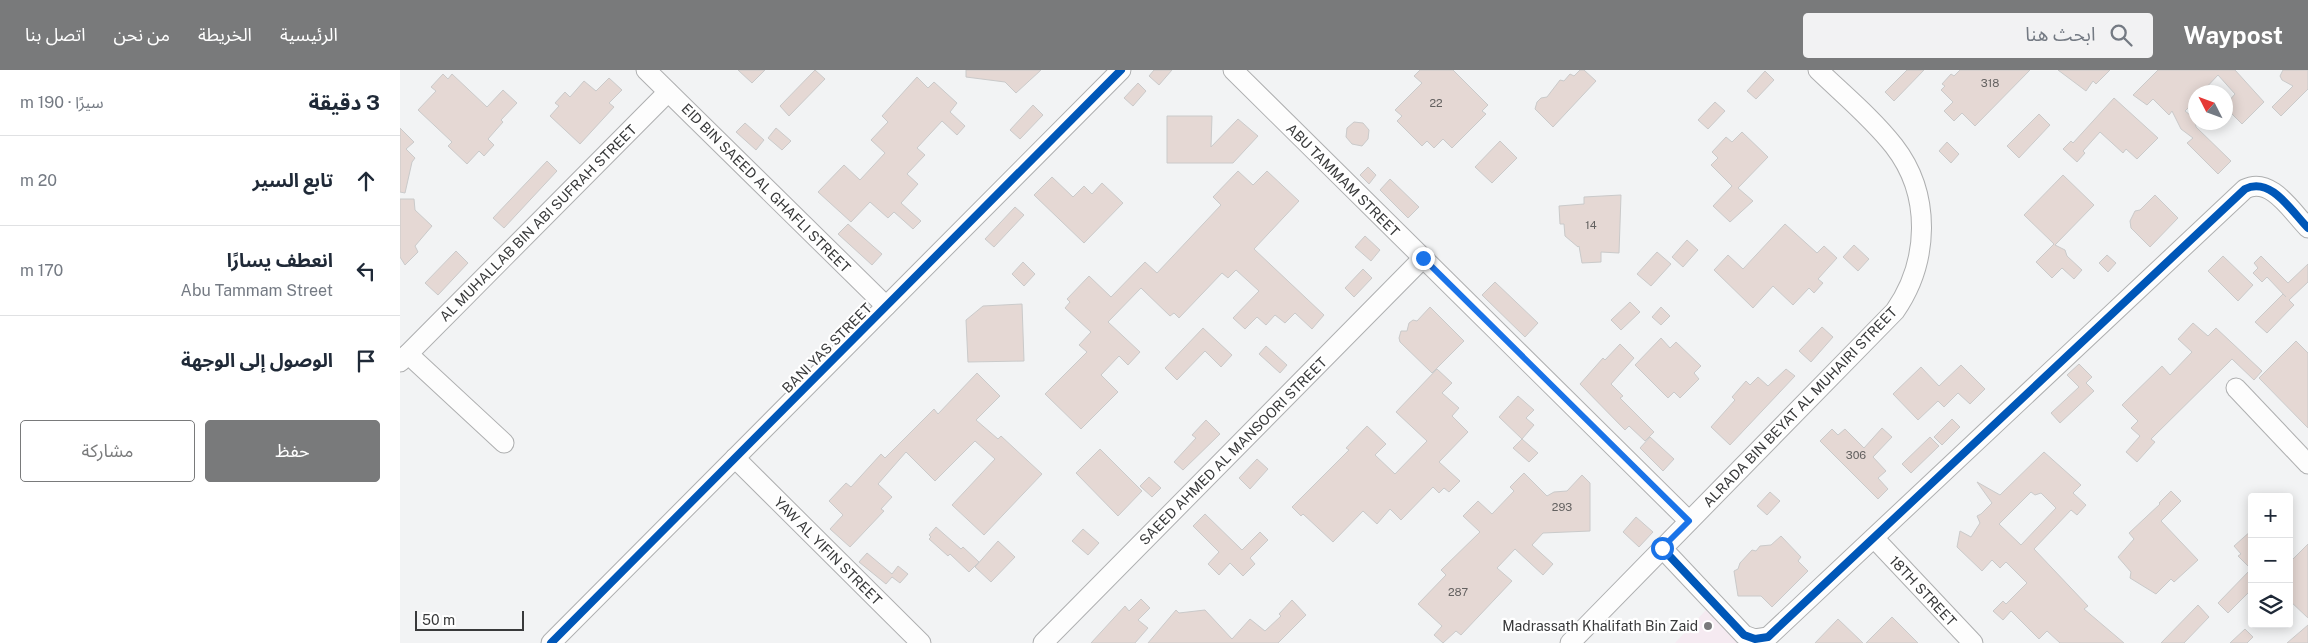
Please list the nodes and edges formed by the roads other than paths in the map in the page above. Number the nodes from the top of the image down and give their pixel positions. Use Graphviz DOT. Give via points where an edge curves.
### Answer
graph roads {
  1 [pos="646,70"];
  2 [pos="1120,70"];
  3 [pos="1232,70"];
  4 [pos="1818,70"];
  5 [pos="668,92"];
  6 [pos="2308,228"];
  7 [pos="1423,258"];
  8 [pos="886,306"];
  9 [pos="404,358"];
  10 [pos="2236,388"];
  11 [pos="504,443"];
  12 [pos="735,458"];
  13 [pos="2308,464"];
  14 [pos="1689,521"];
  15 [pos="1874,538"];
  16 [pos="1662,548"];
  17 [pos="552,643"];
  18 [pos="921,643"];
  19 [pos="1043,643"];
  20 [pos="1570,643"];
  21 [pos="1972,643"];
  1 -- 5 [label="street, EID BIN SAEED AL GHAFLI STREET"];
  2 -- 8 [label="street, BANI YAS STREET"];
  3 -- 7 [label="street, ABU TAMMAM STREET"];
  4 -- 14 [label="street, ALRADA BIN BEYAT AL MUHAIRI STREET" via="1884,135 1905,163 1921,212 1922,239 1918,265 1895,311"];
  5 -- 8 [label="street, EID BIN SAEED AL GHAFLI STREET"];
  5 -- 9 [label="street, AL MUHALLAB BIN ABI SUFRAH STREET"];
  6 -- 15 [label="street" via="2268,188 2250,186 2240,193"];
  7 -- 14 [label="street, ABU TAMMAM STREET"];
  7 -- 19 [label="street, SAEED AHMED AL MANSOORI STREET"];
  8 -- 12 [label="street, BANI YAS STREET"];
  9 -- 11 [label="street, AL MUHALLAB BIN ABI SUFRAH STREET"];
  10 -- 13 [label="street"];
  12 -- 17 [label="street, BANI YAS STREET"];
  12 -- 18 [label="street, YAW AL YIFIN STREET"];
  14 -- 16 [label="street, ALRADA BIN BEYAT AL MUHAIRI STREET"];
  15 -- 16 [label="street" via="1773,633 1762,639 1744,635"];
  15 -- 21 [label="street, 18TH STREET"];
  16 -- 20 [label="street, ALRADA BIN BEYAT AL MUHAIRI STREET"];
}
